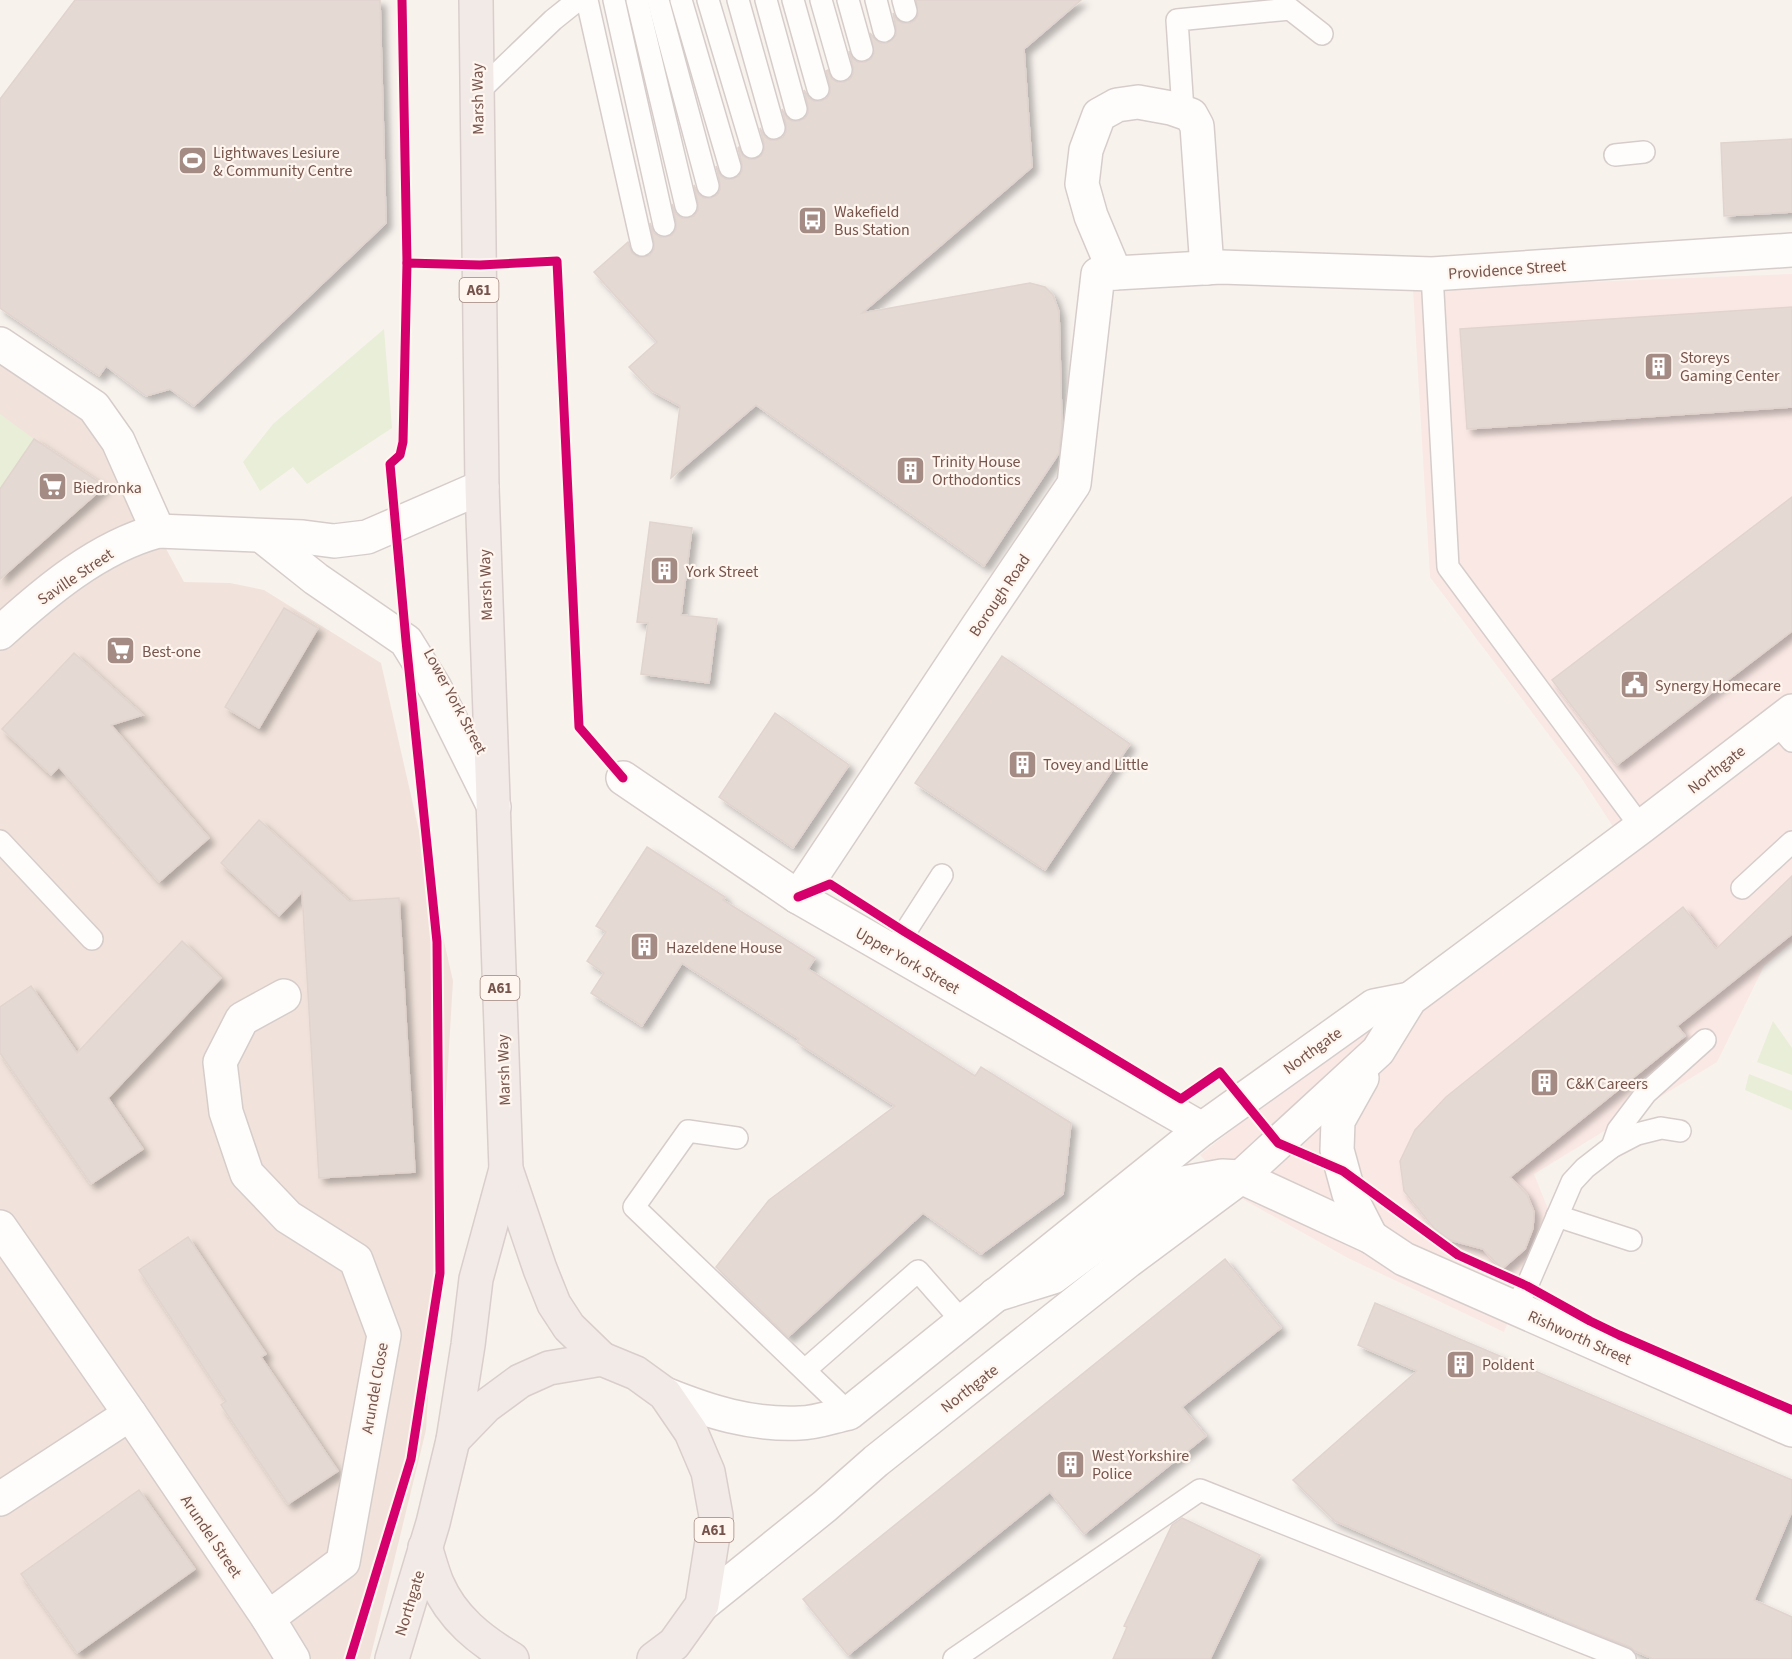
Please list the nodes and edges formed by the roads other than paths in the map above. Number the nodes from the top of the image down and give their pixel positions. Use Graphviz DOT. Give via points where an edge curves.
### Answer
graph roads {
  1 [pos="476,0"];
  2 [pos="578,0"];
  3 [pos="587,0"];
  4 [pos="614,0"];
  5 [pos="638,0"];
  6 [pos="658,0"];
  7 [pos="681,0"];
  8 [pos="708,0"];
  9 [pos="738,0"];
  10 [pos="766,0"];
  11 [pos="793,0"];
  12 [pos="821,0"];
  13 [pos="848,0"];
  14 [pos="876,0"];
  15 [pos="884,31"];
  16 [pos="1322,34"];
  17 [pos="862,50"];
  18 [pos="841,70"];
  19 [pos="818,89"];
  20 [pos="477,93"];
  21 [pos="796,109"];
  22 [pos="1183,111"];
  23 [pos="774,128"];
  24 [pos="752,147"];
  25 [pos="1644,152"];
  26 [pos="1615,155"];
  27 [pos="730,167"];
  28 [pos="708,186"];
  29 [pos="686,206"];
  30 [pos="664,225"];
  31 [pos="642,245"];
  32 [pos="1792,250"];
  33 [pos="1214,267"];
  34 [pos="1115,273"];
  35 [pos="1432,274"];
  36 [pos="0,344"];
  37 [pos="482,487"];
  38 [pos="158,531"];
  39 [pos="261,536"];
  40 [pos="0,633"];
  41 [pos="1787,725"];
  42 [pos="623,778"];
  43 [pos="494,807"];
  44 [pos="1641,827"];
  45 [pos="0,841"];
  46 [pos="1792,842"];
  47 [pos="942,875"];
  48 [pos="1742,888"];
  49 [pos="798,897"];
  50 [pos="92,939"];
  51 [pos="893,951"];
  52 [pos="284,996"];
  53 [pos="1410,999"];
  54 [pos="1705,1040"];
  55 [pos="1378,1051"];
  56 [pos="1202,1129"];
  57 [pos="1680,1131"];
  58 [pos="737,1138"];
  59 [pos="1612,1147"];
  60 [pos="506,1169"];
  61 [pos="1240,1177"];
  62 [pos="1557,1216"];
  63 [pos="0,1227"];
  64 [pos="1371,1237"];
  65 [pos="1631,1240"];
  66 [pos="995,1294"];
  67 [pos="1515,1308"];
  68 [pos="962,1321"];
  69 [pos="602,1359"];
  70 [pos="805,1370"];
  71 [pos="664,1394"];
  72 [pos="849,1413"];
  73 [pos="130,1414"];
  74 [pos="1792,1430"];
  75 [pos="453,1440"];
  76 [pos="0,1498"];
  77 [pos="425,1546"];
  78 [pos="702,1605"];
  79 [pos="268,1618"];
  80 [pos="293,1659"];
  81 [pos="392,1659"];
  82 [pos="512,1659"];
  83 [pos="654,1659"];
  84 [pos="954,1659"];
  85 [pos="1625,1659"];
  1 -- 20 [label="highway, Marsh Way / A61"];
  2 -- 20 [label="lane"];
  3 -- 31 [label="lane"];
  4 -- 30 [label="lane"];
  5 -- 29 [label="lane"];
  6 -- 28 [label="lane"];
  7 -- 27 [label="lane"];
  8 -- 24 [label="lane"];
  9 -- 23 [label="lane"];
  10 -- 21 [label="lane"];
  11 -- 19 [label="lane"];
  12 -- 18 [label="lane"];
  13 -- 17 [label="lane"];
  14 -- 15 [label="lane"];
  16 -- 22 [label="lane" via="1290,9 1177,20"];
  20 -- 37 [label="highway, Marsh Way / A61"];
  22 -- 33 [label="street" via="1191,115 1197,126"];
  22 -- 34 [label="street" via="1138,102 1117,105 1099,115 1086,150 1082,184"];
  25 -- 26 [label="lane"];
  32 -- 35 [label="street, Providence Street"];
  33 -- 34 [label="street"];
  33 -- 35 [label="street, Providence Street"];
  34 -- 49 [label="street, Borough Road" via="1098,274 1074,484"];
  35 -- 44 [label="lane" via="1448,567"];
  36 -- 38 [label="street" via="94,407 118,441"];
  37 -- 39 [label="street" via="366,537 334,541"];
  37 -- 43 [label="highway, Marsh Way / A61"];
  38 -- 39 [label="street"];
  38 -- 40 [label="street, Saville Street" via="136,537 86,564"];
  39 -- 43 [label="street, Lower York Street" via="406,641 435,688"];
  41 -- 44 [label="street, Northgate"];
  42 -- 49 [label="street, Upper York Street"];
  43 -- 60 [label="highway, Marsh Way / A61"];
  44 -- 53 [label="street, Northgate"];
  45 -- 50 [label="lane"];
  46 -- 48 [label="lane"];
  47 -- 51 [label="lane"];
  49 -- 51 [label="street, Upper York Street"];
  51 -- 56 [label="street, Upper York Street"];
  52 -- 79 [label="street, Arundel Close" via="242,1019 220,1062 226,1112 247,1174 288,1217 356,1260 384,1335 343,1562"];
  53 -- 55 [label="street, Northgate"];
  53 -- 56 [label="street, Northgate" via="1374,1006"];
  54 -- 59 [label="lane" via="1647,1093 1618,1130"];
  55 -- 61 [label="street, Northgate"];
  55 -- 64 [label="street, Rishworth Street" via="1338,1121 1337,1150 1349,1194"];
  56 -- 66 [label="street, Northgate"];
  57 -- 59 [label="lane" via="1661,1128"];
  58 -- 70 [label="lane" via="688,1131 634,1207"];
  59 -- 62 [label="lane" via="1572,1182"];
  60 -- 69 [label="highway, Marsh Way / A61" via="554,1304 569,1327"];
  60 -- 75 [label="highway, Marsh Way / A61" via="476,1278"];
  61 -- 64 [label="street, Rishworth Street"];
  61 -- 66 [label="street, Northgate" via="1222,1176 1178,1184 1053,1277"];
  61 -- 78 [label="street, Northgate" via="876,1461"];
  62 -- 65 [label="lane"];
  62 -- 67 [label="lane"];
  63 -- 73 [label="street, Arundel Street"];
  64 -- 67 [label="street, Rishworth Street" via="1404,1259"];
  66 -- 68 [label="street, Northgate"];
  67 -- 74 [label="street, Rishworth Street"];
  68 -- 70 [label="lane" via="918,1270"];
  68 -- 72 [label="street, Northgate"];
  69 -- 71 [label="highway, A61" via="636,1373"];
  69 -- 75 [label="highway" via="549,1368 520,1380 486,1406"];
  70 -- 72 [label="lane"];
  71 -- 72 [label="street, Northgate" via="743,1420 801,1423"];
  71 -- 78 [label="highway, A61" via="691,1432 704,1462 716,1516"];
  73 -- 76 [label="street"];
  73 -- 79 [label="street, Arundel Street"];
  75 -- 77 [label="highway, A61"];
  77 -- 81 [label="highway, Northgate / A61"];
  77 -- 82 [label="highway" via="436,1582 454,1614 490,1647"];
  78 -- 83 [label="highway, A61" via="674,1644"];
  79 -- 80 [label="street, Arundel Street"];
  84 -- 85 [label="lane" via="1200,1490"];
}
